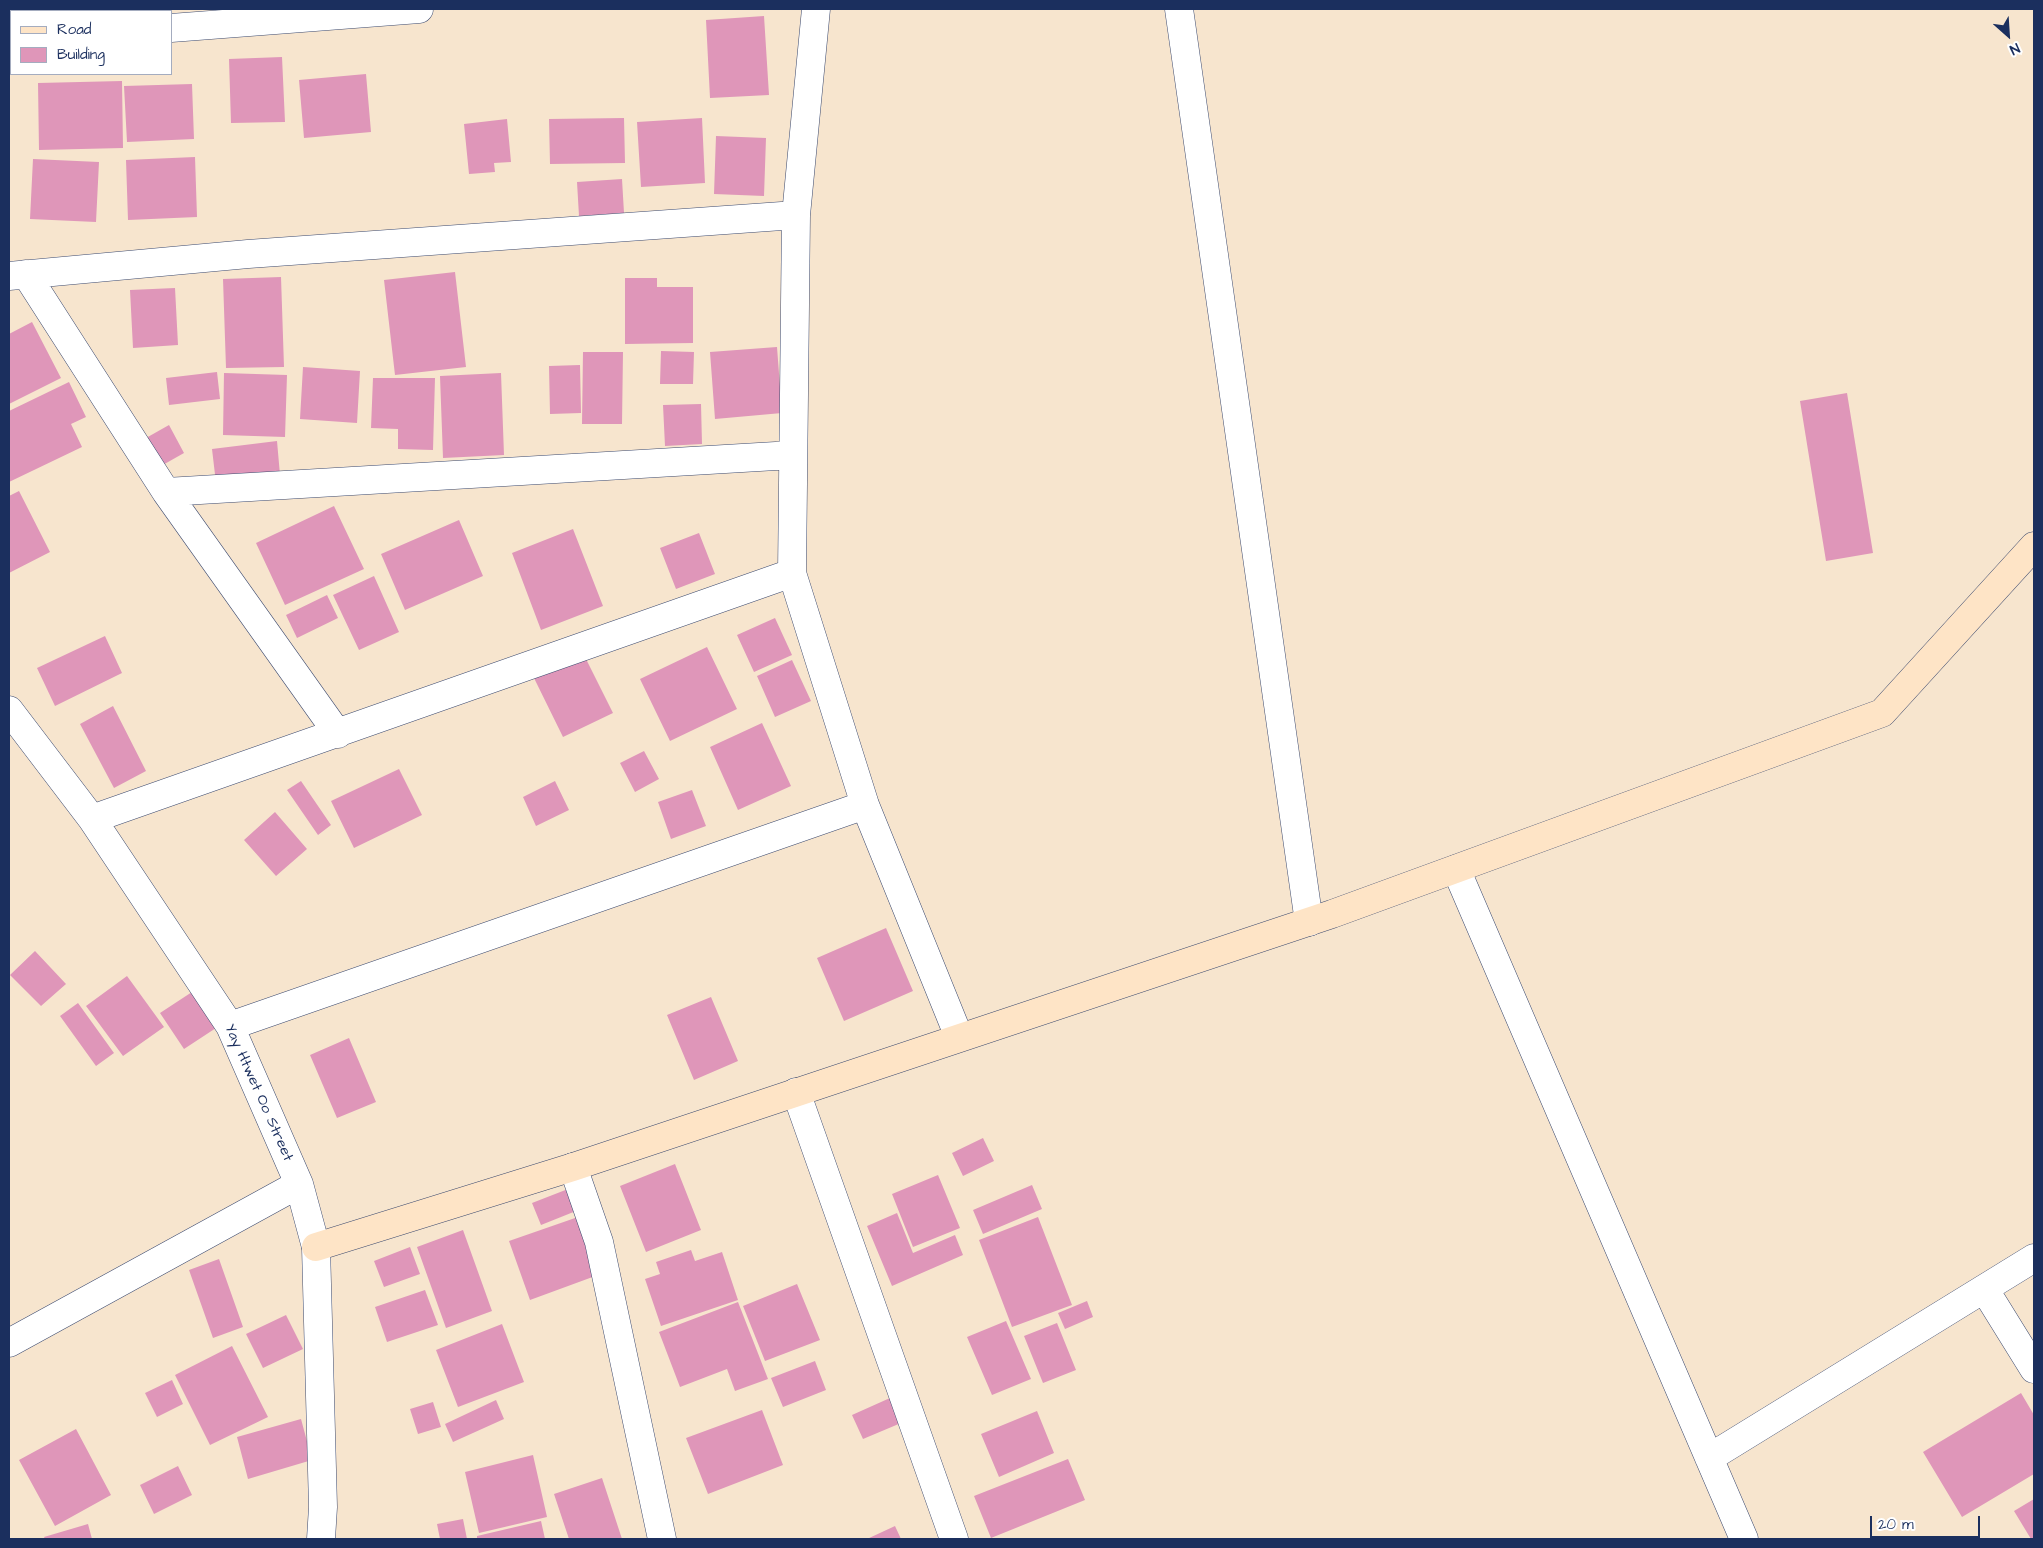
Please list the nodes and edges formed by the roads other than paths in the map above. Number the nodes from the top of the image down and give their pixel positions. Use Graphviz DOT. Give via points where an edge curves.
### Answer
graph roads {
  1 [pos="419,9"];
  2 [pos="816,9"];
  3 [pos="1180,9"];
  4 [pos="172,28"];
  5 [pos="796,216"];
  6 [pos="17,275"];
  7 [pos="793,455"];
  8 [pos="166,492"];
  9 [pos="2034,546"];
  10 [pos="792,573"];
  11 [pos="9,710"];
  12 [pos="338,734"];
  13 [pos="865,805"];
  14 [pos="92,820"];
  15 [pos="1456,869"];
  16 [pos="1309,922"];
  17 [pos="230,1026"];
  18 [pos="959,1037"];
  19 [pos="796,1092"];
  20 [pos="573,1167"];
  21 [pos="299,1184"];
  22 [pos="316,1247"];
  23 [pos="2034,1258"];
  24 [pos="1985,1290"];
  25 [pos="9,1343"];
  26 [pos="2034,1369"];
  27 [pos="1709,1458"];
  28 [pos="321,1539"];
  29 [pos="662,1539"];
  30 [pos="954,1539"];
  31 [pos="1744,1539"];
  1 -- 4 [label="street"];
  2 -- 5 [label="street"];
  3 -- 16 [label="street"];
  5 -- 6 [label="street" via="248,254"];
  5 -- 7 [label="street"];
  6 -- 8 [label="street"];
  7 -- 8 [label="street"];
  7 -- 10 [label="street"];
  8 -- 12 [label="street"];
  9 -- 15 [label="street" via="1882,714"];
  10 -- 12 [label="street"];
  10 -- 13 [label="street"];
  11 -- 14 [label="street, Yay Htwet Oo Street"];
  12 -- 14 [label="street"];
  13 -- 17 [label="street"];
  13 -- 18 [label="street"];
  14 -- 17 [label="street, Yay Htwet Oo Street"];
  15 -- 16 [label="street"];
  15 -- 27 [label="street"];
  16 -- 18 [label="street"];
  17 -- 21 [label="street, Yay Htwet Oo Street"];
  18 -- 19 [label="street"];
  19 -- 20 [label="street"];
  19 -- 30 [label="street"];
  20 -- 22 [label="street"];
  20 -- 29 [label="street" via="598,1242"];
  21 -- 22 [label="street, Yay Htwet Oo Street"];
  21 -- 25 [label="street"];
  22 -- 28 [label="street, Yay Htwet Oo Street" via="323,1507"];
  23 -- 24 [label="street"];
  24 -- 26 [label="street"];
  24 -- 27 [label="street"];
  27 -- 31 [label="street"];
}
